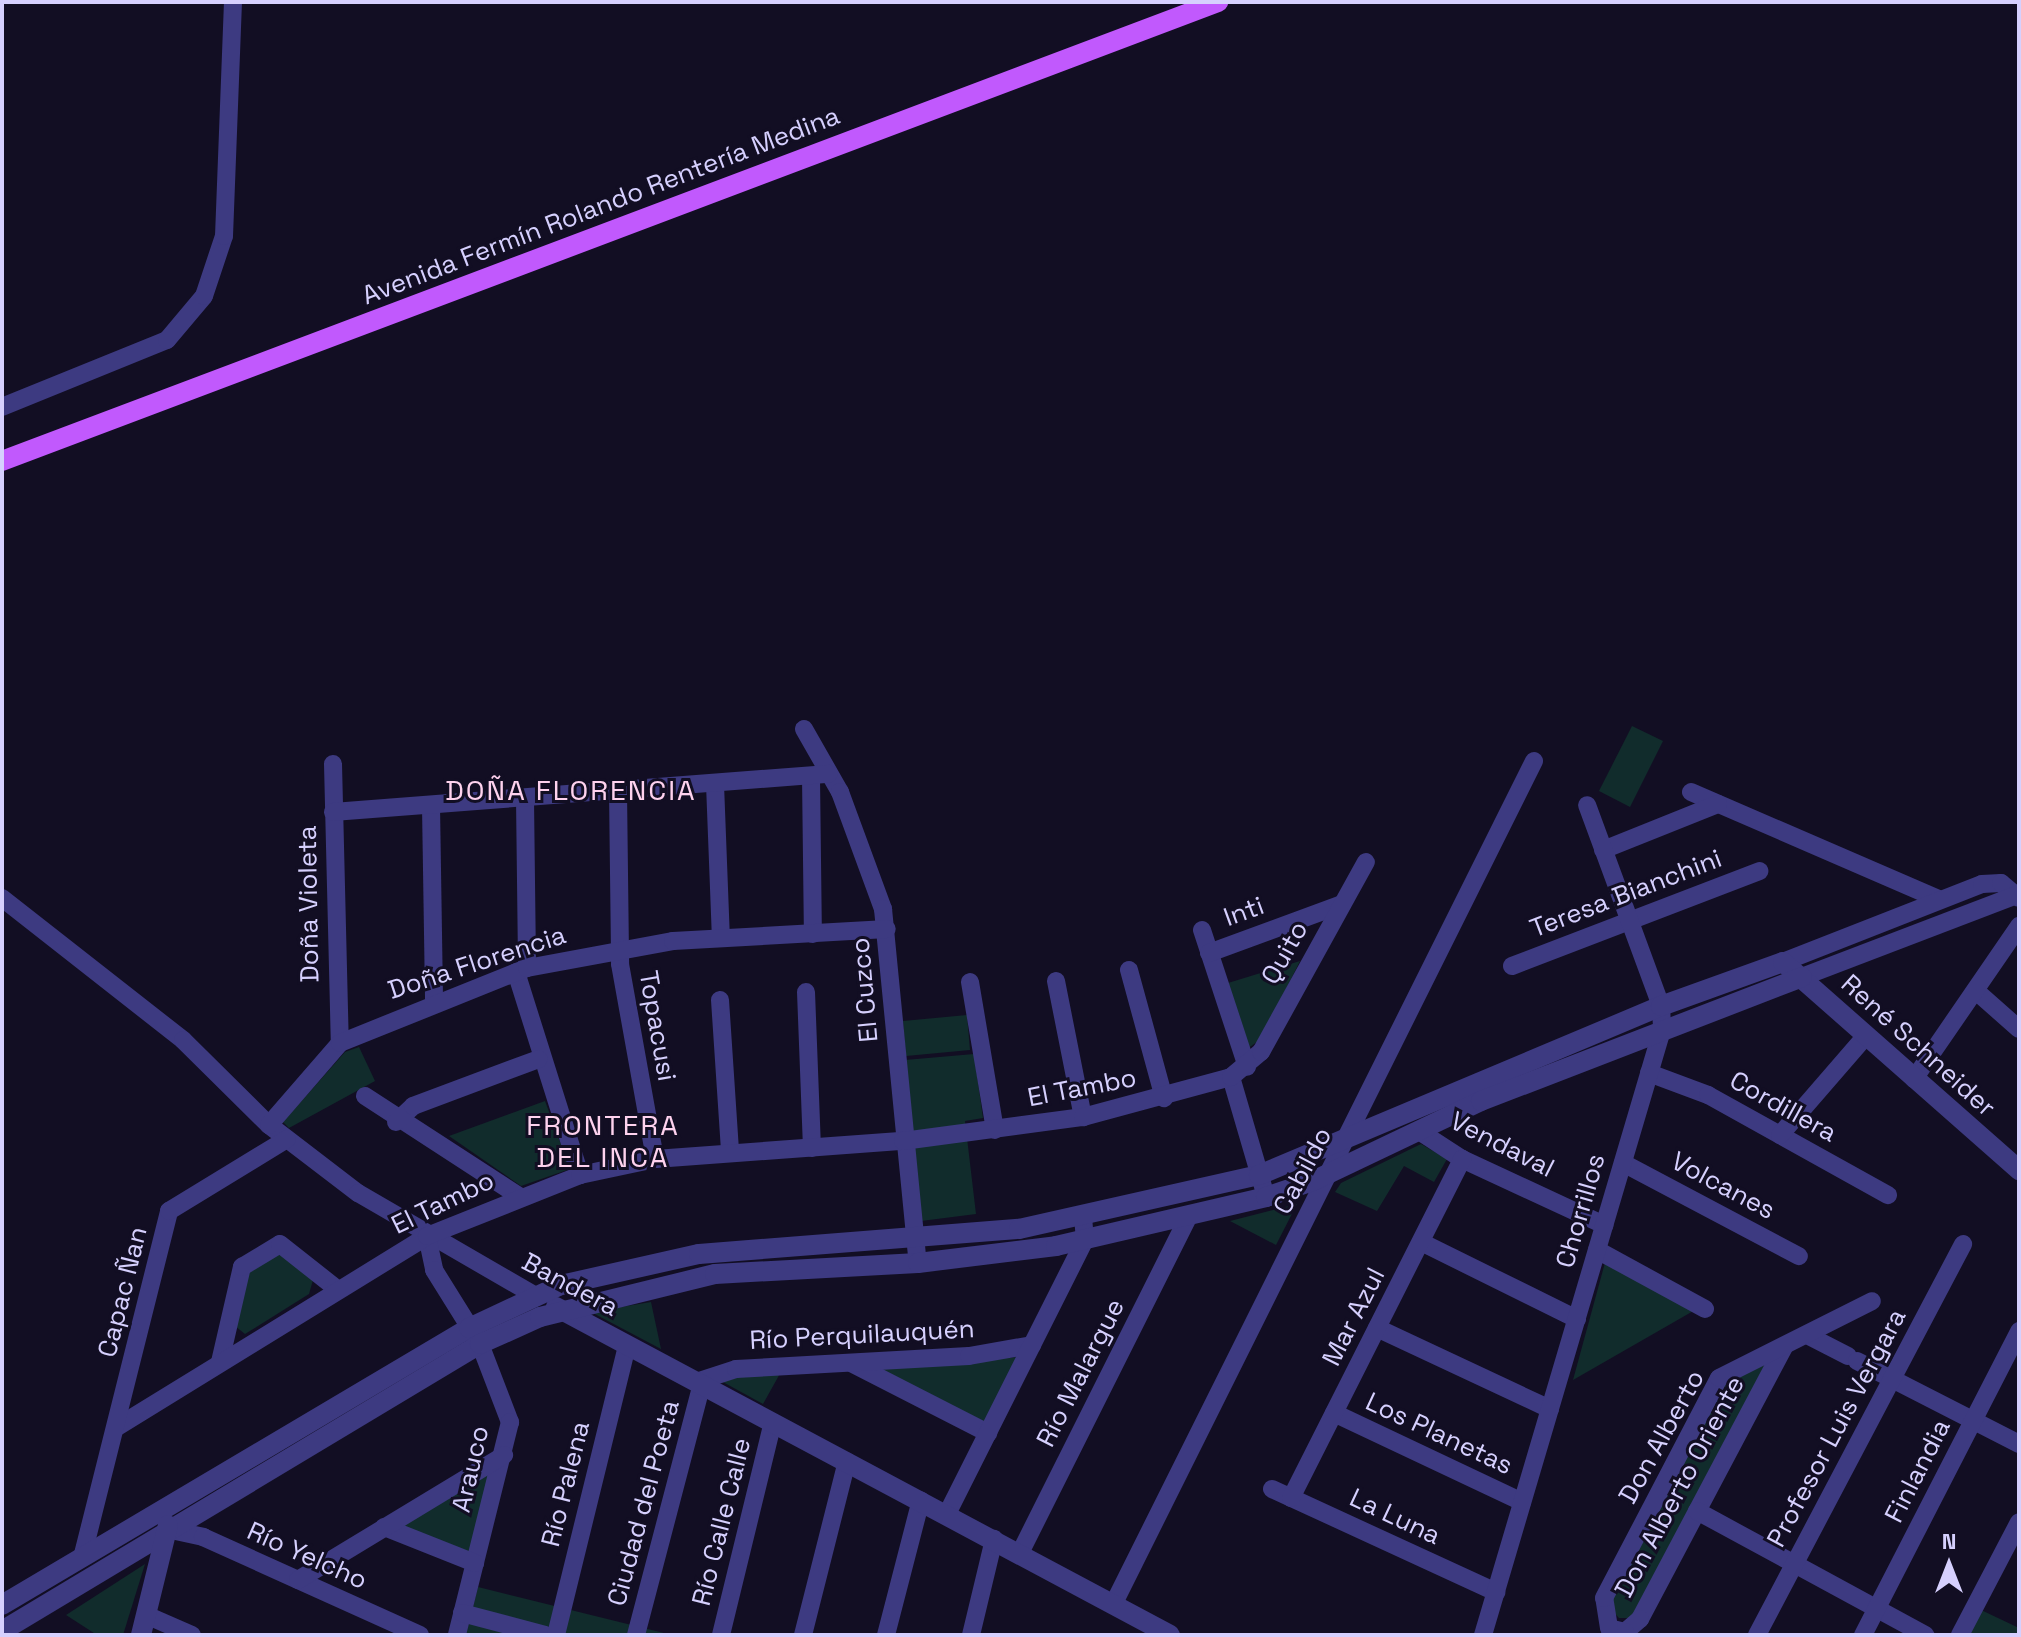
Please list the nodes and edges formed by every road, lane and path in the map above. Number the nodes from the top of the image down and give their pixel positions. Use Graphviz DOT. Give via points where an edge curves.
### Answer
graph roads {
  1 [pos="233,2"];
  2 [pos="1218,2"];
  3 [pos="2,407"];
  4 [pos="2,461"];
  5 [pos="804,729"];
  6 [pos="1534,761"];
  7 [pos="333,764"];
  8 [pos="820,775"];
  9 [pos="715,784"];
  10 [pos="618,791"];
  11 [pos="1691,792"];
  12 [pos="525,799"];
  13 [pos="1718,804"];
  14 [pos="1587,805"];
  15 [pos="431,806"];
  16 [pos="333,812"];
  17 [pos="1603,850"];
  18 [pos="1366,862"];
  19 [pos="1759,871"];
  20 [pos="2018,895"];
  21 [pos="2,898"];
  22 [pos="1940,900"];
  23 [pos="1342,904"];
  24 [pos="1629,920"];
  25 [pos="2019,926"];
  26 [pos="887,929"];
  27 [pos="1202,930"];
  28 [pos="813,934"];
  29 [pos="721,937"];
  30 [pos="621,947"];
  31 [pos="1209,953"];
  32 [pos="1783,962"];
  33 [pos="1512,966"];
  34 [pos="521,970"];
  35 [pos="1129,970"];
  36 [pos="1802,977"];
  37 [pos="1056,981"];
  38 [pos="970,982"];
  39 [pos="1976,991"];
  40 [pos="806,992"];
  41 [pos="720,1000"];
  42 [pos="434,1001"];
  43 [pos="1661,1006"];
  44 [pos="2019,1029"];
  45 [pos="1662,1030"];
  46 [pos="1865,1037"];
  47 [pos="340,1043"];
  48 [pos="539,1059"];
  49 [pos="1239,1072"];
  50 [pos="1649,1073"];
  51 [pos="1914,1079"];
  52 [pos="365,1096"];
  53 [pos="1164,1098"];
  54 [pos="1083,1117"];
  55 [pos="396,1122"];
  56 [pos="269,1125"];
  57 [pos="995,1130"];
  58 [pos="1419,1131"];
  59 [pos="1780,1135"];
  60 [pos="287,1139"];
  61 [pos="1350,1139"];
  62 [pos="903,1141"];
  63 [pos="812,1148"];
  64 [pos="730,1152"];
  65 [pos="655,1159"];
  66 [pos="1462,1159"];
  67 [pos="1623,1163"];
  68 [pos="2019,1170"];
  69 [pos="1329,1174"];
  70 [pos="580,1175"];
  71 [pos="1259,1175"];
  72 [pos="1888,1195"];
  73 [pos="519,1196"];
  74 [pos="1266,1197"];
  75 [pos="1189,1216"];
  76 [pos="1083,1217"];
  77 [pos="1604,1225"];
  78 [pos="427,1236"];
  79 [pos="1085,1240"];
  80 [pos="915,1241"];
  81 [pos="1421,1242"];
  82 [pos="1963,1244"];
  83 [pos="1597,1250"];
  84 [pos="1799,1256"];
  85 [pos="918,1263"];
  86 [pos="337,1289"];
  87 [pos="534,1295"];
  88 [pos="1872,1301"];
  89 [pos="1705,1309"];
  90 [pos="562,1310"];
  91 [pos="1577,1319"];
  92 [pos="1377,1328"];
  93 [pos="2019,1331"];
  94 [pos="1807,1335"];
  95 [pos="474,1336"];
  96 [pos="627,1345"];
  97 [pos="1032,1345"];
  98 [pos="1784,1347"];
  99 [pos="220,1362"];
  100 [pos="851,1363"];
  101 [pos="1893,1380"];
  102 [pos="699,1383"];
  103 [pos="1550,1409"];
  104 [pos="1334,1413"];
  105 [pos="1973,1420"];
  106 [pos="773,1422"];
  107 [pos="117,1427"];
  108 [pos="988,1433"];
  109 [pos="2019,1444"];
  110 [pos="504,1455"];
  111 [pos="847,1461"];
  112 [pos="1272,1489"];
  113 [pos="1291,1498"];
  114 [pos="921,1500"];
  115 [pos="1522,1502"];
  116 [pos="160,1511"];
  117 [pos="1697,1511"];
  118 [pos="947,1514"];
  119 [pos="2019,1522"];
  120 [pos="384,1527"];
  121 [pos="171,1530"];
  122 [pos="994,1539"];
  123 [pos="1020,1553"];
  124 [pos="82,1558"];
  125 [pos="475,1563"];
  126 [pos="1793,1567"];
  127 [pos="298,1580"];
  128 [pos="1496,1592"];
  129 [pos="1114,1603"];
  130 [pos="2,1605"];
  131 [pos="1876,1610"];
  132 [pos="462,1613"];
  133 [pos="144,1625"];
  134 [pos="1609,1628"];
  135 [pos="2,1631"];
  136 [pos="192,1635"];
  137 [pos="420,1635"];
  138 [pos="457,1635"];
  139 [pos="545,1635"];
  140 [pos="556,1635"];
  141 [pos="636,1635"];
  142 [pos="721,1635"];
  143 [pos="803,1635"];
  144 [pos="886,1635"];
  145 [pos="971,1635"];
  146 [pos="1170,1635"];
  147 [pos="1483,1635"];
  148 [pos="1757,1635"];
  149 [pos="1863,1635"];
  150 [pos="1925,1635"];
  151 [pos="1960,1635"];
  1 -- 3 [label="street" via="224,236 204,296 181,330 159,344"];
  2 -- 4 [label="main road, Avenida Fermín Rolando Rentería Medina"];
  5 -- 8 [label="street, El Cuzco"];
  6 -- 61 [label="street, Cabildo"];
  7 -- 16 [label="street, Doña Violeta"];
  8 -- 9 [label="street"];
  8 -- 26 [label="street, El Cuzco" via="877,889"];
  8 -- 28 [label="street"];
  9 -- 10 [label="street"];
  9 -- 29 [label="street"];
  10 -- 12 [label="street"];
  10 -- 30 [label="street, Topacusi"];
  11 -- 13 [label="street"];
  12 -- 15 [label="street"];
  12 -- 34 [label="street"];
  13 -- 17 [label="street"];
  13 -- 22 [label="street"];
  14 -- 17 [label="street, Chorrillos"];
  15 -- 16 [label="street"];
  15 -- 42 [label="street"];
  16 -- 47 [label="street, Doña Violeta"];
  17 -- 24 [label="street, Chorrillos"];
  18 -- 23 [label="street, Quito"];
  19 -- 24 [label="street, Teresa Bianchini"];
  20 -- 22 [label="street" via="1988,882"];
  20 -- 36 [label="street"];
  21 -- 56 [label="street, Bandera" via="183,1040"];
  22 -- 32 [label="street"];
  23 -- 31 [label="street, Inti"];
  23 -- 49 [label="street, Quito"];
  24 -- 33 [label="street, Teresa Bianchini"];
  24 -- 43 [label="street, Chorrillos"];
  25 -- 39 [label="street"];
  26 -- 28 [label="street, Doña Florencia"];
  26 -- 62 [label="street, El Cuzco"];
  27 -- 31 [label="street"];
  28 -- 29 [label="street, Doña Florencia"];
  29 -- 30 [label="street, Doña Florencia"];
  30 -- 34 [label="street, Doña Florencia"];
  30 -- 65 [label="street, Topacusi" via="624,1001"];
  31 -- 49 [label="street"];
  32 -- 36 [label="street, René Schneider"];
  32 -- 43 [label="street"];
  34 -- 42 [label="street, Doña Florencia"];
  34 -- 48 [label="street"];
  35 -- 53 [label="street"];
  36 -- 45 [label="street"];
  36 -- 46 [label="street, René Schneider"];
  37 -- 54 [label="street"];
  38 -- 57 [label="street"];
  39 -- 44 [label="street"];
  39 -- 51 [label="street"];
  40 -- 63 [label="street"];
  41 -- 64 [label="street"];
  42 -- 47 [label="street, Doña Florencia"];
  43 -- 45 [label="street, Chorrillos"];
  43 -- 61 [label="street"];
  45 -- 50 [label="street, Chorrillos"];
  45 -- 58 [label="street"];
  46 -- 51 [label="street, René Schneider"];
  46 -- 59 [label="street"];
  47 -- 56 [label="street, Doña Florencia"];
  48 -- 55 [label="street" via="413,1106"];
  48 -- 70 [label="street"];
  49 -- 53 [label="street, El Tambo"];
  49 -- 71 [label="street"];
  50 -- 59 [label="street, Cordillera" via="1708,1095"];
  50 -- 67 [label="street, Chorrillos"];
  51 -- 68 [label="street, René Schneider"];
  52 -- 55 [label="street"];
  53 -- 54 [label="street, El Tambo"];
  54 -- 57 [label="street, El Tambo"];
  55 -- 73 [label="street"];
  56 -- 60 [label="street, Bandera"];
  57 -- 62 [label="street, El Tambo"];
  58 -- 66 [label="street, Vendaval"];
  58 -- 69 [label="street"];
  59 -- 72 [label="street, Cordillera"];
  60 -- 78 [label="street, Bandera"];
  60 -- 107 [label="street, Capac Ñan" via="169,1211"];
  61 -- 69 [label="street, Cabildo"];
  61 -- 71 [label="street"];
  62 -- 63 [label="street, El Tambo"];
  62 -- 80 [label="street, El Cuzco"];
  63 -- 64 [label="street, El Tambo"];
  64 -- 65 [label="street, El Tambo"];
  65 -- 70 [label="street, El Tambo"];
  66 -- 77 [label="street, Vendaval"];
  66 -- 81 [label="street, Mar Azul"];
  67 -- 77 [label="street, Chorrillos"];
  67 -- 84 [label="street, Volcanes"];
  69 -- 74 [label="street"];
  69 -- 129 [label="street, Cabildo"];
  70 -- 73 [label="street, El Tambo"];
  71 -- 74 [label="street"];
  71 -- 76 [label="street"];
  73 -- 78 [label="street, El Tambo"];
  74 -- 75 [label="street"];
  75 -- 79 [label="street"];
  75 -- 123 [label="street, Río Malargue"];
  76 -- 79 [label="street"];
  76 -- 80 [label="street"];
  77 -- 83 [label="street, Chorrillos"];
  78 -- 86 [label="street, El Tambo"];
  78 -- 87 [label="street, Bandera"];
  78 -- 95 [label="street, Arauco" via="434,1270"];
  79 -- 85 [label="street"];
  79 -- 97 [label="street"];
  80 -- 85 [label="street, El Cuzco"];
  80 -- 87 [label="street" via="699,1254 612,1270"];
  81 -- 91 [label="street"];
  81 -- 92 [label="street, Mar Azul"];
  82 -- 101 [label="street, Profesor Luis Vergara"];
  83 -- 89 [label="street"];
  83 -- 91 [label="street, Chorrillos"];
  85 -- 90 [label="street" via="715,1274"];
  86 -- 99 [label="street, El Tambo"];
  86 -- 99 [label="street" via="280,1244 242,1267"];
  87 -- 90 [label="street, Bandera"];
  87 -- 95 [label="street"];
  88 -- 94 [label="street, Don Alberto"];
  90 -- 95 [label="street"];
  90 -- 96 [label="street, Bandera"];
  91 -- 103 [label="street, Chorrillos"];
  92 -- 103 [label="street"];
  92 -- 104 [label="street, Mar Azul"];
  93 -- 105 [label="street, Finlandia"];
  94 -- 98 [label="street, Don Alberto"];
  94 -- 101 [label="street"];
  95 -- 110 [label="street, Arauco" via="508,1405"];
  95 -- 116 [label="street"];
  95 -- 121 [label="street"];
  96 -- 102 [label="street, Bandera"];
  96 -- 140 [label="street, Río Palena"];
  97 -- 100 [label="street, Río Perquilauquén"];
  97 -- 108 [label="street"];
  98 -- 117 [label="street, Don Alberto Oriente"];
  98 -- 134 [label="street, Don Alberto" via="1719,1378 1604,1598 1602,1617"];
  99 -- 107 [label="street, El Tambo"];
  100 -- 102 [label="street, Río Perquilauquén" via="727,1370"];
  100 -- 108 [label="street"];
  101 -- 105 [label="street"];
  101 -- 126 [label="street, Profesor Luis Vergara"];
  102 -- 106 [label="street, Bandera"];
  102 -- 141 [label="street, Ciudad del Poeta"];
  103 -- 115 [label="street, Chorrillos"];
  104 -- 113 [label="street, Mar Azul"];
  104 -- 115 [label="street, Los Planetas"];
  105 -- 109 [label="street"];
  105 -- 131 [label="street, Finlandia"];
  106 -- 111 [label="street, Bandera"];
  106 -- 142 [label="street, Río Calle Calle"];
  107 -- 124 [label="street"];
  108 -- 118 [label="street"];
  110 -- 120 [label="street"];
  110 -- 125 [label="street, Arauco"];
  111 -- 114 [label="street, Bandera"];
  111 -- 143 [label="street"];
  112 -- 113 [label="street, La Luna"];
  113 -- 128 [label="street, La Luna"];
  114 -- 118 [label="street, Bandera"];
  114 -- 144 [label="street"];
  115 -- 128 [label="street, Chorrillos"];
  116 -- 121 [label="street"];
  116 -- 124 [label="street"];
  117 -- 126 [label="street"];
  117 -- 134 [label="street, Don Alberto Oriente" via="1640,1619 1625,1632"];
  118 -- 122 [label="street, Bandera"];
  119 -- 151 [label="street"];
  120 -- 125 [label="street"];
  120 -- 127 [label="street"];
  121 -- 127 [label="street, Río Yelcho"];
  121 -- 133 [label="street"];
  121 -- 135 [label="street"];
  122 -- 123 [label="street, Bandera"];
  122 -- 145 [label="street"];
  123 -- 129 [label="street, Bandera"];
  124 -- 130 [label="street"];
  125 -- 132 [label="street, Arauco"];
  126 -- 131 [label="street"];
  126 -- 148 [label="street, Profesor Luis Vergara"];
  127 -- 137 [label="street, Río Yelcho"];
  128 -- 147 [label="street, Chorrillos"];
  129 -- 146 [label="street, Bandera"];
  131 -- 149 [label="street, Finlandia"];
  131 -- 150 [label="street"];
  132 -- 138 [label="street, Arauco"];
  132 -- 139 [label="street"];
  133 -- 136 [label="street"];
}
